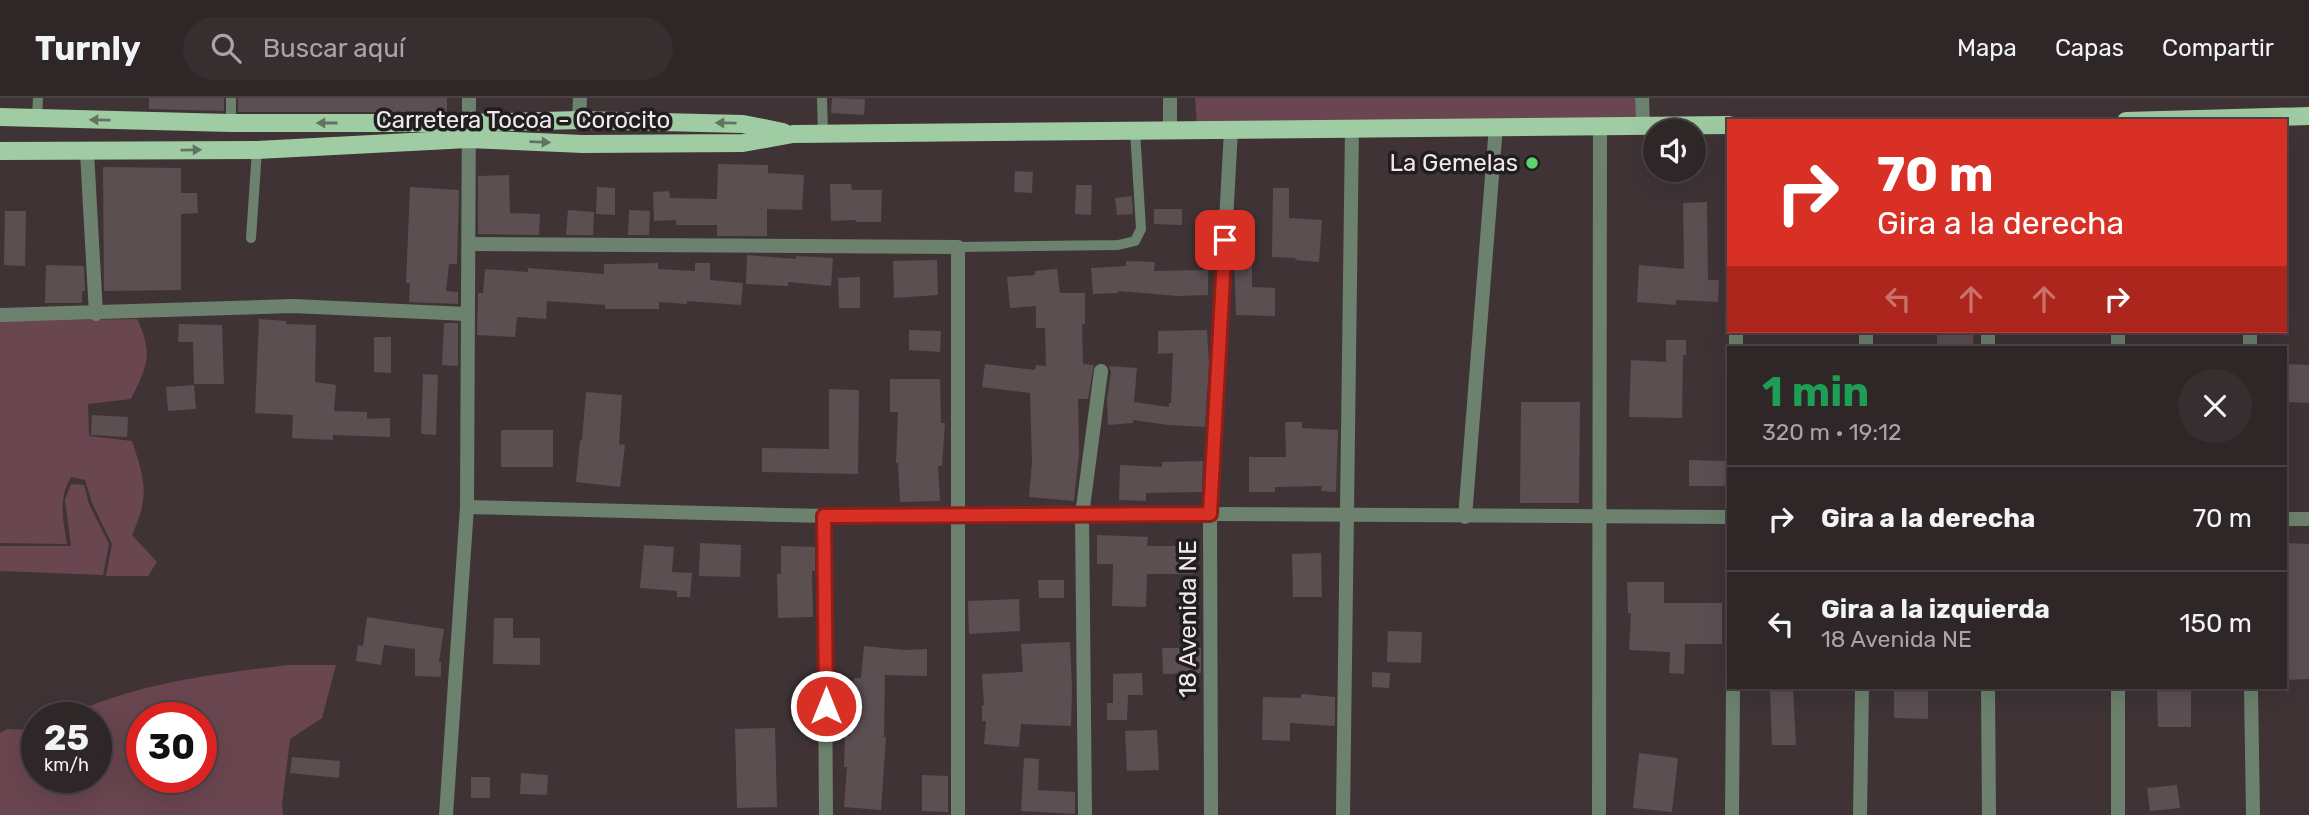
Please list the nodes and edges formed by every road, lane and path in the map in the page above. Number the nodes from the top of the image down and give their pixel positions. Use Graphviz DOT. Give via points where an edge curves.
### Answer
graph roads {
  1 [pos="38,98"];
  2 [pos="231,98"];
  3 [pos="469,98"];
  4 [pos="580,98"];
  5 [pos="822,98"];
  6 [pos="1170,98"];
  7 [pos="1642,98"];
  8 [pos="2309,116"];
  9 [pos="0,117"];
  10 [pos="37,117"];
  11 [pos="2253,119"];
  12 [pos="579,120"];
  13 [pos="231,123"];
  14 [pos="1600,125"];
  15 [pos="1643,125"];
  16 [pos="1706,125"];
  17 [pos="1727,125"];
  18 [pos="1496,126"];
  19 [pos="1352,128"];
  20 [pos="1135,130"];
  21 [pos="1170,130"];
  22 [pos="1231,130"];
  23 [pos="468,131"];
  24 [pos="793,134"];
  25 [pos="823,134"];
  26 [pos="257,150"];
  27 [pos="0,151"];
  28 [pos="87,152"];
  29 [pos="251,239"];
  30 [pos="469,244"];
  31 [pos="958,247"];
  32 [pos="96,314"];
  33 [pos="467,314"];
  34 [pos="0,315"];
  35 [pos="1101,371"];
  36 [pos="467,507"];
  37 [pos="958,514"];
  38 [pos="1210,514"];
  39 [pos="1082,515"];
  40 [pos="1347,515"];
  41 [pos="824,516"];
  42 [pos="1465,517"];
  43 [pos="1599,517"];
  44 [pos="1727,517"];
  45 [pos="2287,519"];
  46 [pos="2309,519"];
  47 [pos="1733,689"];
  48 [pos="1861,689"];
  49 [pos="1989,689"];
  50 [pos="2118,689"];
  51 [pos="2251,689"];
  52 [pos="446,815"];
  53 [pos="826,815"];
  54 [pos="958,815"];
  55 [pos="1085,815"];
  56 [pos="1212,815"];
  57 [pos="1343,815"];
  58 [pos="1599,815"];
  59 [pos="1732,815"];
  60 [pos="1860,815"];
  61 [pos="1989,815"];
  62 [pos="2118,815"];
  63 [pos="2253,815"];
  1 -- 10 [label="lane"];
  2 -- 13 [label="lane"];
  3 -- 23 [label="street"];
  4 -- 12 [label="street"];
  5 -- 25 [label="lane"];
  6 -- 21 [label="street"];
  7 -- 15 [label="street"];
  8 -- 11 [label="main road"];
  9 -- 10 [label="main road, Carretera Tocoa - Corocito"];
  13 -- 10 [label="main road, Carretera Tocoa - Corocito, one-way"];
  12 -- 23 [label="main road, Carretera Tocoa - Corocito"];
  24 -- 12 [label="main road, Carretera Tocoa - Corocito, one-way" via="743,124"];
  23 -- 13 [label="main road, Carretera Tocoa - Corocito, one-way"];
  14 -- 15 [label="main road, Carretera Tocoa - Corocito"];
  14 -- 18 [label="main road, Carretera Tocoa - Corocito"];
  14 -- 43 [label="street"];
  16 -- 17 [label="main road, Carretera Tocoa - Corocito"];
  18 -- 19 [label="main road, Carretera Tocoa - Corocito"];
  18 -- 42 [label="street"];
  19 -- 22 [label="main road, Carretera Tocoa - Corocito"];
  19 -- 40 [label="street"];
  20 -- 21 [label="main road, Carretera Tocoa - Corocito"];
  20 -- 25 [label="main road, Carretera Tocoa - Corocito"];
  20 -- 31 [label="lane" via="1141,229 1135,240 1118,245"];
  21 -- 22 [label="main road, Carretera Tocoa - Corocito"];
  22 -- 38 [label="street, 18 Avenida NE"];
  23 -- 24 [label="main road, Carretera Tocoa - Corocito, one-way" via="583,144 743,143"];
  23 -- 26 [label="main road, Carretera Tocoa - Corocito"];
  23 -- 30 [label="street"];
  24 -- 25 [label="main road, Carretera Tocoa - Corocito"];
  28 -- 26 [label="main road, Carretera Tocoa - Corocito, one-way"];
  26 -- 29 [label="lane"];
  27 -- 28 [label="main road, Carretera Tocoa - Corocito"];
  28 -- 32 [label="street"];
  30 -- 31 [label="street"];
  30 -- 33 [label="street"];
  31 -- 37 [label="street"];
  32 -- 33 [label="street" via="293,306"];
  32 -- 34 [label="street"];
  33 -- 36 [label="street"];
  35 -- 39 [label="street"];
  36 -- 41 [label="street"];
  36 -- 52 [label="street"];
  37 -- 39 [label="street"];
  37 -- 41 [label="street"];
  37 -- 54 [label="street"];
  38 -- 39 [label="street"];
  38 -- 40 [label="street"];
  38 -- 56 [label="street, 18 Avenida NE"];
  39 -- 55 [label="street"];
  40 -- 42 [label="street"];
  40 -- 57 [label="street"];
  41 -- 53 [label="street"];
  42 -- 43 [label="street"];
  43 -- 44 [label="street"];
  43 -- 58 [label="street"];
  45 -- 46 [label="street"];
  47 -- 59 [label="street"];
  48 -- 60 [label="street"];
  49 -- 61 [label="street"];
  50 -- 62 [label="street"];
  51 -- 63 [label="street"];
}
